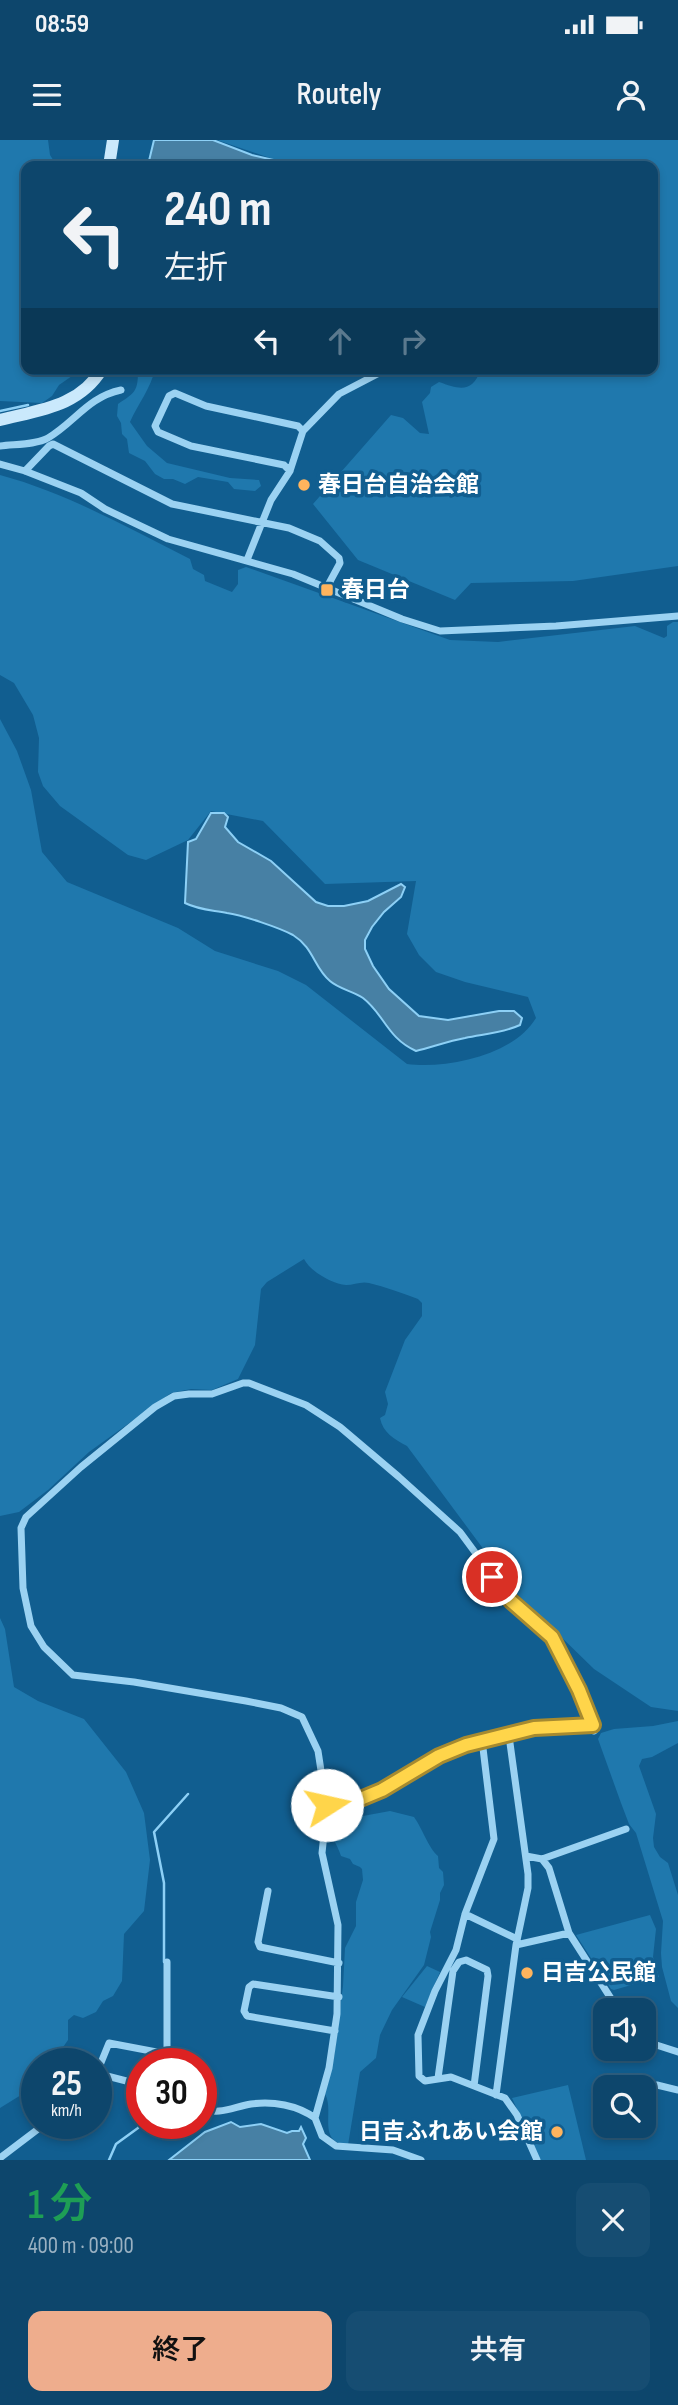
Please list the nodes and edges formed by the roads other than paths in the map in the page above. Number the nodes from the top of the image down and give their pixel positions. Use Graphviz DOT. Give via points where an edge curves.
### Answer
graph roads {
  1 [pos="113,140"];
  2 [pos="110,161"];
  3 [pos="97,375"];
  4 [pos="375,375"];
  5 [pos="121,390"];
  6 [pos="0,420"];
  7 [pos="303,431"];
  8 [pos="49,442"];
  9 [pos="0,446"];
  10 [pos="0,464"];
  11 [pos="25,471"];
  12 [pos="290,471"];
  13 [pos="262,522"];
  14 [pos="247,560"];
  15 [pos="327,587"];
  16 [pos="678,616"];
  17 [pos="509,1736"];
  18 [pos="482,1740"];
  19 [pos="327,1805"];
  20 [pos="626,1829"];
  21 [pos="526,1856"];
  22 [pos="542,1859"];
  23 [pos="268,1891"];
  24 [pos="465,1914"];
  25 [pos="569,1933"];
  26 [pos="517,1942"];
  27 [pos="167,1962"];
  28 [pos="339,1963"];
  29 [pos="338,1997"];
  30 [pos="611,1998"];
  31 [pos="335,2031"];
  32 [pos="656,2045"];
  33 [pos="107,2048"];
  34 [pos="131,2048"];
  35 [pos="165,2048"];
  36 [pos="678,2052"];
  37 [pos="438,2078"];
  38 [pos="657,2085"];
  39 [pos="474,2086"];
  40 [pos="678,2090"];
  41 [pos="496,2095"];
  42 [pos="217,2112"];
  43 [pos="315,2118"];
  44 [pos="25,2139"];
  45 [pos="0,2158"];
  46 [pos="421,2160"];
  47 [pos="537,2160"];
  1 -- 2 [label="street"];
  3 -- 6 [label="street" via="66,402"];
  4 -- 7 [label="street" via="339,394"];
  5 -- 8 [label="street" via="94,400"];
  7 -- 12 [label="street"];
  7 -- 12 [label="street" via="298,426 206,406 175,393 169,396 155,426 158,432 191,446"];
  8 -- 9 [label="street"];
  8 -- 11 [label="street"];
  8 -- 13 [label="street" via="172,504"];
  10 -- 11 [label="street"];
  11 -- 14 [label="street" via="81,493 167,538"];
  12 -- 13 [label="street" via="275,491"];
  13 -- 14 [label="street"];
  13 -- 15 [label="street" via="320,541 336,554 340,563"];
  14 -- 15 [label="street"];
  15 -- 16 [label="street" via="440,631"];
  17 -- 18 [label="street"];
  17 -- 19 [label="street" via="534,1728 593,1728 552,1637 511,1601 460,1532 340,1427 306,1405 243,1382 212,1394 174,1396 81,1467 26,1517 21,1528 23,1588 32,1626 44,1647 73,1675 258,1703 302,1717 318,1751"];
  17 -- 21 [label="street"];
  18 -- 19 [label="street" via="439,1756 382,1790 337,1806"];
  18 -- 24 [label="street" via="494,1839"];
  19 -- 28 [label="street" via="322,1853 338,1924"];
  20 -- 22 [label="street"];
  21 -- 22 [label="street"];
  21 -- 26 [label="street" via="528,1888"];
  22 -- 25 [label="street"];
  23 -- 28 [label="street" via="260,1947"];
  24 -- 26 [label="street"];
  24 -- 37 [label="street" via="456,1950 417,2040 420,2079"];
  25 -- 26 [label="street"];
  25 -- 30 [label="street"];
  26 -- 41 [label="street"];
  27 -- 35 [label="street"];
  28 -- 29 [label="street"];
  29 -- 31 [label="street"];
  29 -- 31 [label="street" via="253,1984 244,2011 247,2016"];
  31 -- 43 [label="street"];
  32 -- 36 [label="street"];
  33 -- 34 [label="street" via="109,2043"];
  37 -- 39 [label="street" via="451,2077"];
  37 -- 39 [label="street" via="453,1971 466,1961 487,1970 488,1976"];
  38 -- 40 [label="street"];
  39 -- 41 [label="street"];
  41 -- 47 [label="street" via="511,2105"];
  42 -- 43 [label="street" via="274,2104 304,2110"];
  43 -- 46 [label="street" via="322,2136 336,2146 393,2150"];
  44 -- 45 [label="street"];
}
